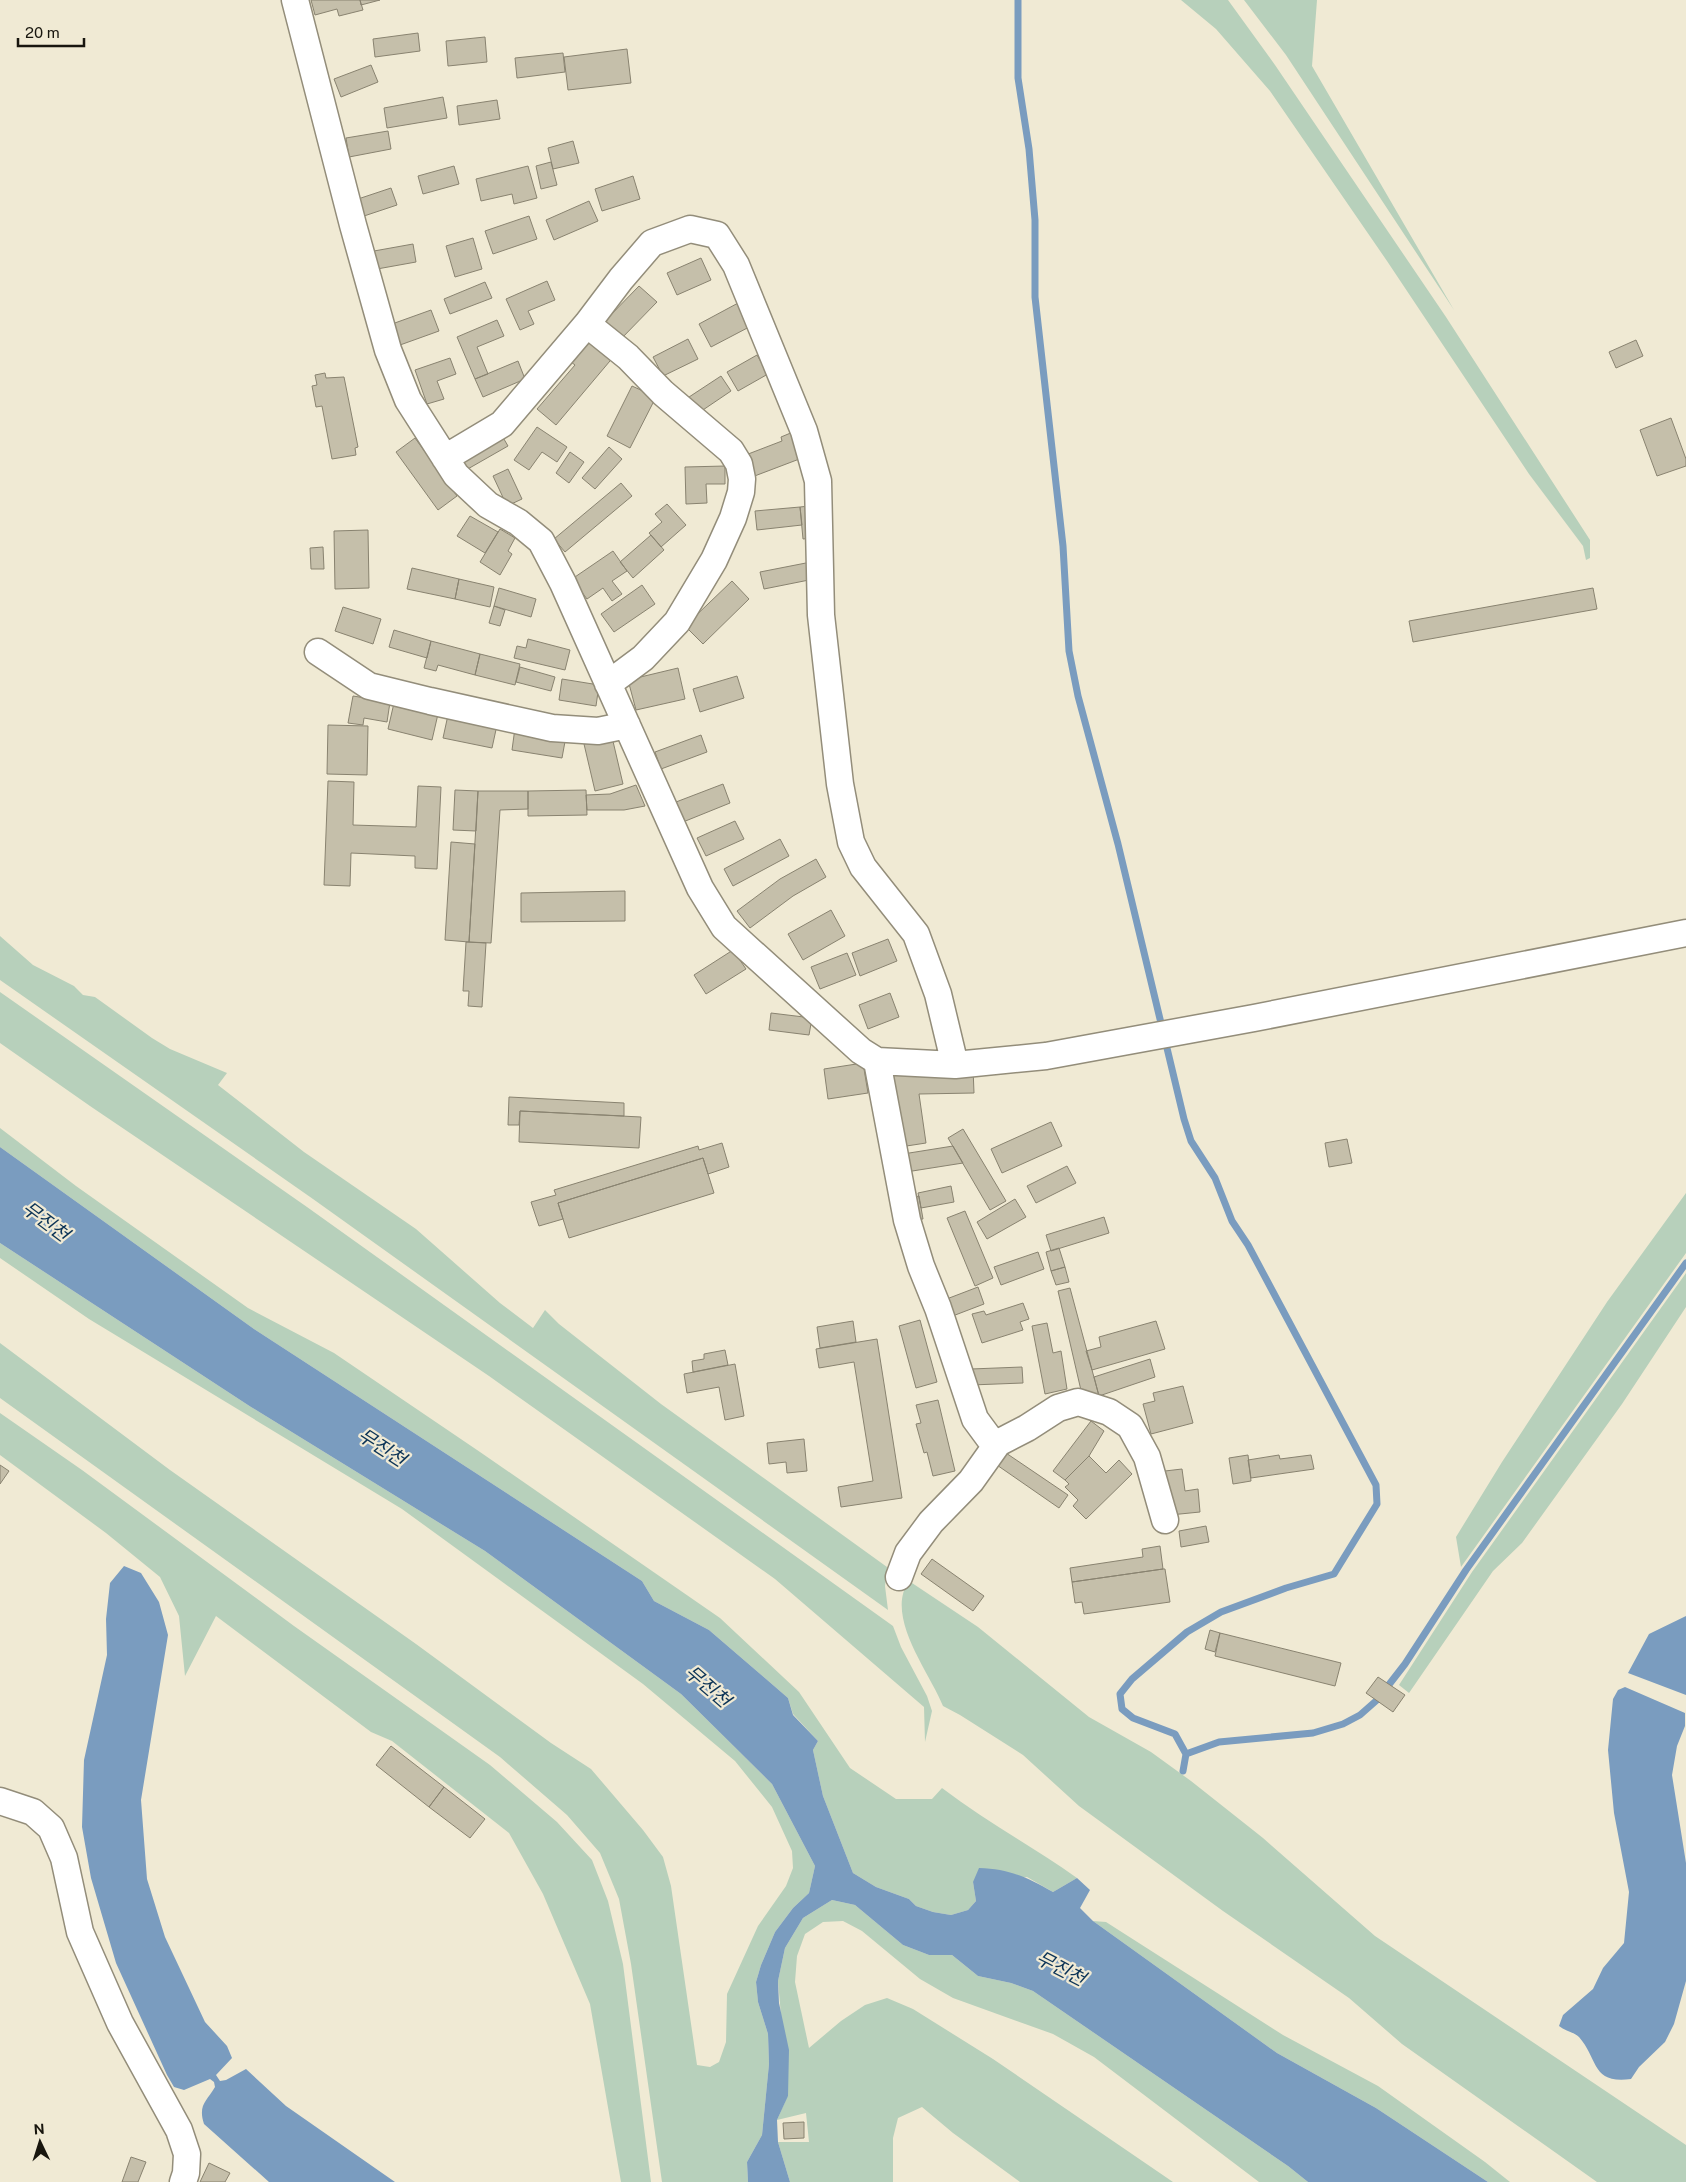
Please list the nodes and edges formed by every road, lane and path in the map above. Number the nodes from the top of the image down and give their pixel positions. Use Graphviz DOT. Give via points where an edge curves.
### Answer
graph roads {
  1 [pos="296,0"];
  2 [pos="587,324"];
  3 [pos="445,458"];
  4 [pos="318,652"];
  5 [pos="608,684"];
  6 [pos="627,725"];
  7 [pos="1686,933"];
  8 [pos="877,1061"];
  9 [pos="954,1065"];
  10 [pos="998,1443"];
  11 [pos="1165,1520"];
  12 [pos="898,1577"];
  13 [pos="0,1801"];
  14 [pos="183,2182"];
  1 -- 3 [label="street" via="388,350 408,400"];
  2 -- 3 [label="street" via="502,424"];
  2 -- 5 [label="street" via="731,451 739,464 742,479 733,518 714,560 678,622 643,658"];
  2 -- 9 [label="street" via="621,278 652,244 660,240 690,229 716,235 736,265 804,431 818,481 821,614 840,784 851,842 862,867 916,934 938,994"];
  3 -- 5 [label="street" via="456,475 488,505 518,522 541,541 564,582"];
  4 -- 6 [label="street" via="368,686 430,701 552,728 598,731"];
  5 -- 6 [label="street"];
  6 -- 8 [label="street" via="700,888 724,927 861,1051"];
  7 -- 9 [label="street" via="1046,1056"];
  8 -- 9 [label="street"];
  8 -- 10 [label="street" via="908,1220 921,1266 975,1419 989,1438"];
  10 -- 11 [label="street" via="1058,1408 1078,1402 1109,1412 1130,1426 1147,1457"];
  10 -- 12 [label="street" via="971,1481 931,1522 908,1553"];
  13 -- 14 [label="street" via="33,1812 51,1828 64,1858 80,1932 120,2023 179,2130 187,2154"];
}
